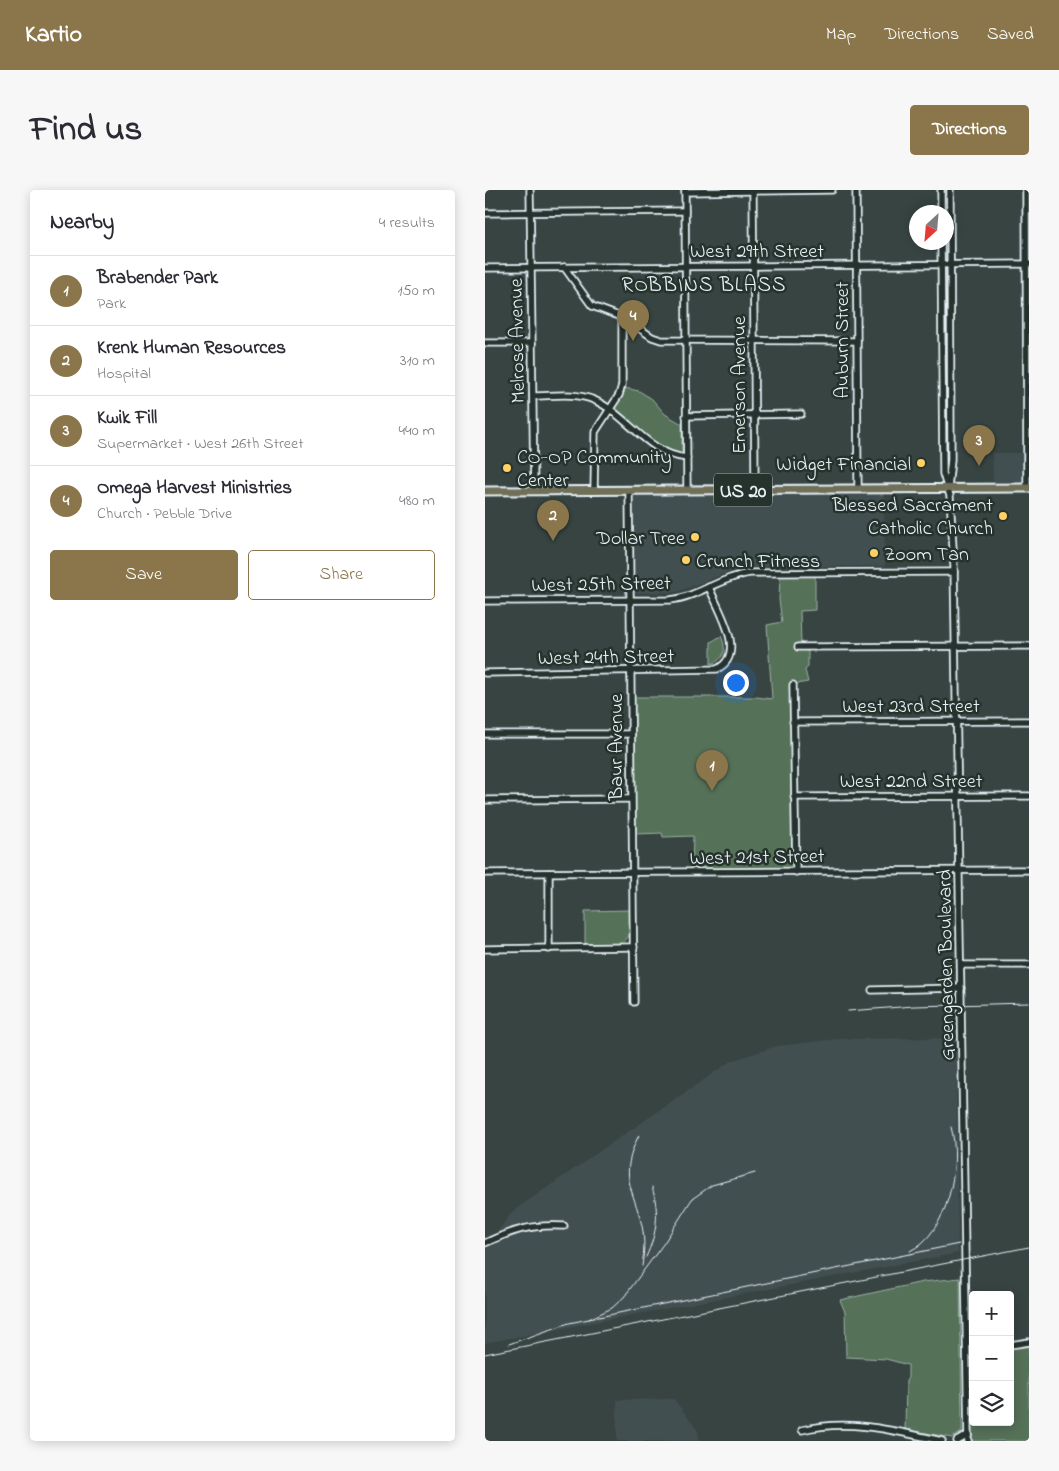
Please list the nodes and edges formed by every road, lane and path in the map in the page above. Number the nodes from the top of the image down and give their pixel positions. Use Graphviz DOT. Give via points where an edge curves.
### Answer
graph roads {
  1 [pos="530,190"];
  2 [pos="753,190"];
  3 [pos="832,190"];
  4 [pos="856,190"];
  5 [pos="941,190"];
  6 [pos="950,190"];
  7 [pos="1026,190"];
  8 [pos="685,191"];
  9 [pos="941,205"];
  10 [pos="685,211"];
  11 [pos="485,213"];
  12 [pos="531,213"];
  13 [pos="941,250"];
  14 [pos="1028,264"];
  15 [pos="857,265"];
  16 [pos="941,265"];
  17 [pos="950,265"];
  18 [pos="686,266"];
  19 [pos="754,266"];
  20 [pos="564,267"];
  21 [pos="485,268"];
  22 [pos="531,268"];
  23 [pos="622,317"];
  24 [pos="754,340"];
  25 [pos="686,341"];
  26 [pos="857,341"];
  27 [pos="485,343"];
  28 [pos="532,343"];
  29 [pos="533,396"];
  30 [pos="609,410"];
  31 [pos="755,414"];
  32 [pos="801,414"];
  33 [pos="687,416"];
  34 [pos="687,458"];
  35 [pos="948,488"];
  36 [pos="1028,488"];
  37 [pos="858,489"];
  38 [pos="629,490"];
  39 [pos="687,490"];
  40 [pos="755,490"];
  41 [pos="534,491"];
  42 [pos="594,491"];
  43 [pos="485,492"];
  44 [pos="954,572"];
  45 [pos="709,587"];
  46 [pos="630,600"];
  47 [pos="485,601"];
  48 [pos="955,646"];
  49 [pos="1029,646"];
  50 [pos="799,647"];
  51 [pos="631,672"];
  52 [pos="485,673"];
  53 [pos="793,684"];
  54 [pos="957,721"];
  55 [pos="1029,721"];
  56 [pos="793,722"];
  57 [pos="485,734"];
  58 [pos="631,734"];
  59 [pos="958,796"];
  60 [pos="1029,796"];
  61 [pos="794,797"];
  62 [pos="631,799"];
  63 [pos="485,800"];
  64 [pos="959,870"];
  65 [pos="1029,870"];
  66 [pos="796,872"];
  67 [pos="485,873"];
  68 [pos="549,873"];
  69 [pos="634,873"];
  70 [pos="634,947"];
  71 [pos="549,949"];
  72 [pos="485,950"];
  73 [pos="961,965"];
  74 [pos="1029,965"];
  75 [pos="961,988"];
  76 [pos="872,990"];
  77 [pos="634,1002"];
  78 [pos="564,1226"];
  79 [pos="485,1244"];
  80 [pos="970,1336"];
  81 [pos="1029,1342"];
  82 [pos="1014,1344"];
  83 [pos="969,1381"];
  84 [pos="802,1430"];
  85 [pos="968,1438"];
  86 [pos="942,1441"];
  87 [pos="957,1441"];
  1 -- 12 [label="street, Melrose Avenue"];
  2 -- 3 [label="street"];
  2 -- 8 [label="street"];
  2 -- 19 [label="street, Emerson Avenue"];
  4 -- 15 [label="street, Auburn Street"];
  5 -- 9 [label="street"];
  6 -- 17 [label="street, Greengarden Boulevard"];
  7 -- 14 [label="street"];
  8 -- 10 [label="street"];
  10 -- 12 [label="street"];
  10 -- 18 [label="street"];
  11 -- 12 [label="street"];
  12 -- 22 [label="street, Melrose Avenue"];
  13 -- 16 [label="street, Greengarden Boulevard"];
  14 -- 17 [label="street, West 29th Street"];
  14 -- 36 [label="street"];
  15 -- 16 [label="street, West 29th Street"];
  15 -- 19 [label="street, West 29th Street"];
  15 -- 26 [label="street, Auburn Street"];
  16 -- 17 [label="street, West 29th Street"];
  16 -- 35 [label="street, Greengarden Boulevard" via="943,474"];
  17 -- 35 [label="street, Greengarden Boulevard" via="951,460"];
  18 -- 19 [label="street, West 29th Street"];
  18 -- 20 [label="street, West 29th Street"];
  18 -- 25 [label="street"];
  19 -- 24 [label="street, Emerson Avenue"];
  20 -- 22 [label="street, West 29th Street"];
  20 -- 23 [label="street" via="592,306"];
  21 -- 22 [label="street, West 29th Street"];
  22 -- 28 [label="street, Melrose Avenue"];
  23 -- 25 [label="street" via="663,341"];
  23 -- 30 [label="street" via="622,385"];
  24 -- 25 [label="street"];
  24 -- 26 [label="street"];
  24 -- 31 [label="street, Emerson Avenue"];
  25 -- 33 [label="street"];
  26 -- 37 [label="street, Auburn Street"];
  27 -- 28 [label="street"];
  28 -- 29 [label="street, Melrose Avenue"];
  29 -- 30 [label="street" via="578,396 593,400"];
  29 -- 41 [label="street, Melrose Avenue"];
  30 -- 34 [label="street" via="665,454"];
  30 -- 42 [label="street" via="595,432"];
  31 -- 32 [label="street"];
  31 -- 33 [label="street"];
  31 -- 40 [label="street, Emerson Avenue"];
  33 -- 34 [label="street"];
  34 -- 39 [label="street"];
  35 -- 36 [label="main road, US 20"];
  35 -- 37 [label="main road, US 20"];
  35 -- 44 [label="street, Greengarden Boulevard"];
  37 -- 40 [label="main road, US 20"];
  38 -- 39 [label="main road, US 20"];
  38 -- 42 [label="main road, US 20"];
  38 -- 46 [label="street, Baur Avenue"];
  39 -- 40 [label="main road, US 20"];
  41 -- 42 [label="main road, US 20"];
  41 -- 43 [label="main road, US 20"];
  44 -- 45 [label="street, West 25th Street" via="750,573"];
  44 -- 48 [label="street, Greengarden Boulevard"];
  45 -- 46 [label="street, West 25th Street" via="676,599"];
  45 -- 51 [label="street, West 24th Street" via="731,640 731,653 726,663 712,670"];
  46 -- 47 [label="street, West 25th Street"];
  46 -- 51 [label="street, Baur Avenue"];
  48 -- 49 [label="street"];
  48 -- 50 [label="street"];
  48 -- 54 [label="street, Greengarden Boulevard"];
  51 -- 52 [label="street, West 24th Street"];
  51 -- 58 [label="street, Baur Avenue"];
  53 -- 56 [label="street"];
  54 -- 55 [label="street, West 23rd Street"];
  54 -- 56 [label="street, West 23rd Street"];
  54 -- 59 [label="street, Greengarden Boulevard"];
  56 -- 61 [label="street"];
  57 -- 58 [label="street"];
  58 -- 62 [label="street, Baur Avenue"];
  59 -- 60 [label="street, West 22nd Street"];
  59 -- 61 [label="street, West 22nd Street"];
  59 -- 64 [label="street, Greengarden Boulevard"];
  61 -- 66 [label="street"];
  62 -- 63 [label="street"];
  62 -- 69 [label="street, Baur Avenue"];
  64 -- 65 [label="street, West 21st Street"];
  64 -- 66 [label="street, West 21st Street"];
  64 -- 73 [label="street, Greengarden Boulevard"];
  66 -- 69 [label="street, West 21st Street"];
  67 -- 68 [label="street, West 21st Street"];
  68 -- 69 [label="street, West 21st Street"];
  68 -- 71 [label="street"];
  69 -- 70 [label="street, Baur Avenue"];
  70 -- 71 [label="street"];
  70 -- 77 [label="street, Baur Avenue"];
  71 -- 72 [label="street"];
  73 -- 74 [label="street"];
  73 -- 75 [label="street, Greengarden Boulevard"];
  75 -- 76 [label="street"];
  75 -- 80 [label="street, Greengarden Boulevard"];
  78 -- 79 [label="street" via="520,1228"];
  81 -- 82 [label="street"];
  83 -- 85 [label="street, Greengarden Boulevard"];
  84 -- 86 [label="street" via="822,1425 863,1425"];
  85 -- 87 [label="street"];
}
